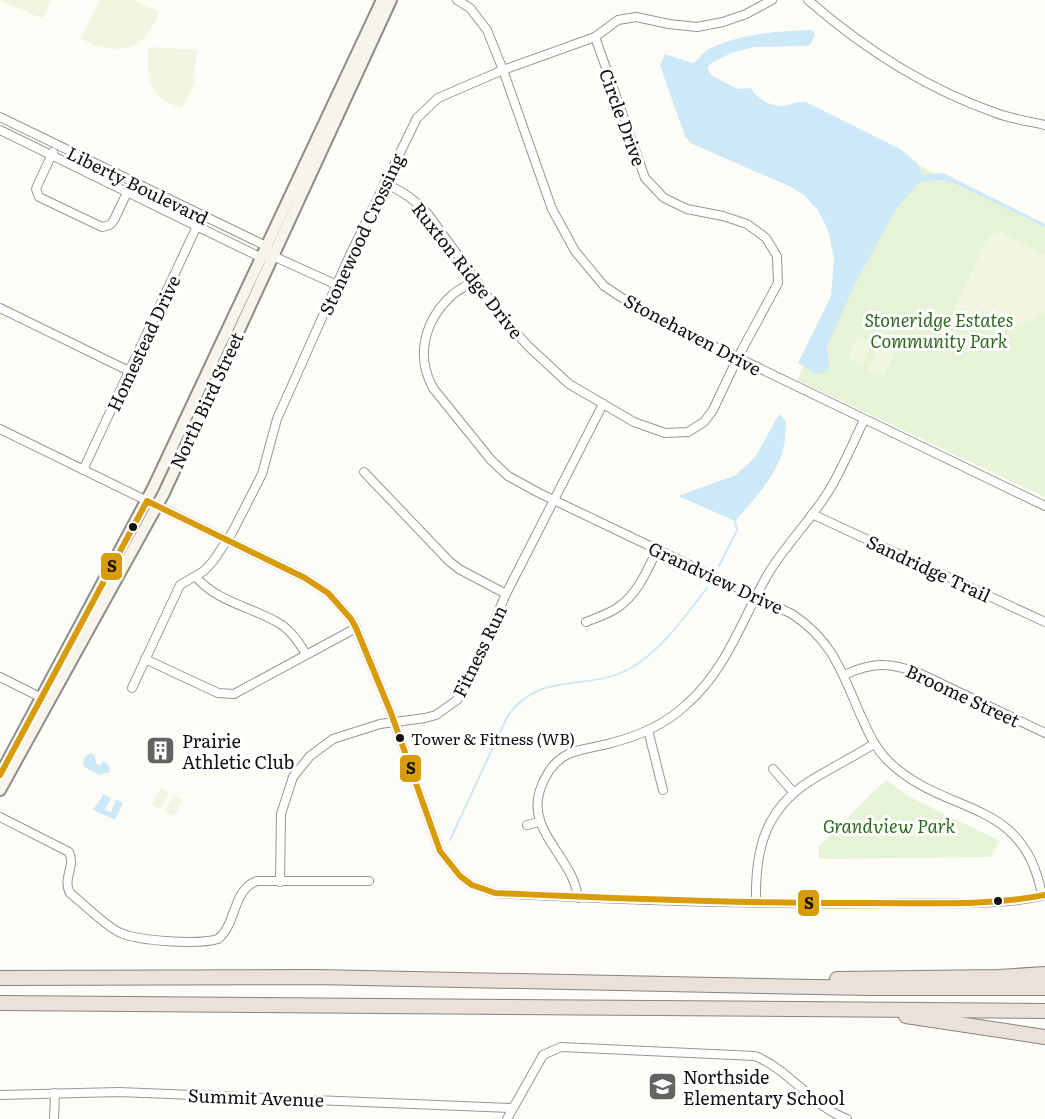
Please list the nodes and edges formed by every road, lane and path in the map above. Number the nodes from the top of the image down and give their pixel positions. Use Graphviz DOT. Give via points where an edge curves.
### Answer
graph roads {
  1 [pos="382,0"];
  2 [pos="391,0"];
  3 [pos="457,0"];
  4 [pos="772,0"];
  5 [pos="808,0"];
  6 [pos="595,37"];
  7 [pos="503,70"];
  8 [pos="0,117"];
  9 [pos="1045,125"];
  10 [pos="0,130"];
  11 [pos="57,145"];
  12 [pos="52,155"];
  13 [pos="132,182"];
  14 [pos="384,183"];
  15 [pos="127,193"];
  16 [pos="197,214"];
  17 [pos="197,226"];
  18 [pos="266,246"];
  19 [pos="273,256"];
  20 [pos="260,257"];
  21 [pos="476,280"];
  22 [pos="337,285"];
  23 [pos="0,308"];
  24 [pos="737,359"];
  25 [pos="129,371"];
  26 [pos="603,404"];
  27 [pos="864,420"];
  28 [pos="0,429"];
  29 [pos="83,470"];
  30 [pos="364,472"];
  31 [pos="553,500"];
  32 [pos="151,503"];
  33 [pos="1045,506"];
  34 [pos="812,514"];
  35 [pos="227,540"];
  36 [pos="657,550"];
  37 [pos="196,577"];
  38 [pos="506,594"];
  39 [pos="756,597"];
  40 [pos="586,622"];
  41 [pos="1045,622"];
  42 [pos="356,628"];
  43 [pos="306,654"];
  44 [pos="145,659"];
  45 [pos="844,675"];
  46 [pos="0,677"];
  47 [pos="132,688"];
  48 [pos="44,699"];
  49 [pos="394,721"];
  50 [pos="648,730"];
  51 [pos="1045,733"];
  52 [pos="874,744"];
  53 [pos="772,769"];
  54 [pos="0,775"];
  55 [pos="0,790"];
  56 [pos="663,790"];
  57 [pos="794,794"];
  58 [pos="0,818"];
  59 [pos="539,822"];
  60 [pos="527,825"];
  61 [pos="369,881"];
  62 [pos="280,882"];
  63 [pos="1044,895"];
  64 [pos="578,898"];
  65 [pos="756,902"];
  66 [pos="1045,974"];
  67 [pos="0,978"];
  68 [pos="687,984"];
  69 [pos="1045,988"];
  70 [pos="0,1003"];
  71 [pos="775,1009"];
  72 [pos="1045,1011"];
  73 [pos="1045,1037"];
  74 [pos="55,1093"];
  75 [pos="0,1095"];
  76 [pos="512,1108"];
  77 [pos="54,1119"];
  78 [pos="507,1119"];
  79 [pos="848,1119"];
  1 -- 18 [label="street, North Bird Street"];
  2 -- 19 [label="street, North Bird Street"];
  3 -- 7 [label="street, Stonehaven Drive" via="470,8 486,30"];
  4 -- 6 [label="street, Stonewood Crossing" via="746,14 697,27 636,17 618,20"];
  5 -- 9 [label="street" via="837,25 918,78 998,114"];
  6 -- 7 [label="street, Stonewood Crossing"];
  6 -- 24 [label="street, Circle Drive" via="645,178 664,198 687,209 747,224 766,238 777,256 778,283"];
  7 -- 14 [label="street, Stonewood Crossing" via="438,98 417,118"];
  7 -- 24 [label="street, Stonehaven Drive" via="552,209 575,251 604,286 645,313"];
  8 -- 11 [label="street, Liberty Boulevard"];
  10 -- 12 [label="street, Liberty Boulevard"];
  11 -- 12 [label="street"];
  11 -- 13 [label="street, Liberty Boulevard"];
  12 -- 15 [label="street, Liberty Boulevard"];
  12 -- 15 [label="street" via="36,189 39,197 106,227 114,220"];
  13 -- 15 [label="street"];
  13 -- 16 [label="street, Liberty Boulevard"];
  14 -- 21 [label="street, Ruxton Ridge Drive" via="416,201"];
  14 -- 22 [label="street, Stonewood Crossing"];
  15 -- 17 [label="street, Liberty Boulevard"];
  16 -- 17 [label="street, Homestead Drive"];
  16 -- 18 [label="street, Liberty Boulevard"];
  17 -- 20 [label="street, Liberty Boulevard"];
  17 -- 25 [label="street, Homestead Drive"];
  18 -- 19 [label="street"];
  18 -- 20 [label="street, North Bird Street"];
  19 -- 20 [label="street"];
  19 -- 22 [label="street"];
  19 -- 32 [label="street, North Bird Street"];
  20 -- 32 [label="street, North Bird Street"];
  21 -- 26 [label="street, Ruxton Ridge Drive" via="502,318 528,346 568,384"];
  21 -- 31 [label="street, Grandview Drive" via="453,294 436,312 426,332 423,353 427,376 490,460 508,476"];
  22 -- 35 [label="street, Stonewood Crossing" via="277,419 262,474"];
  23 -- 25 [label="street"];
  24 -- 26 [label="street, Ruxton Ridge Drive" via="713,410 704,422 688,432 665,433 634,422"];
  24 -- 27 [label="street, Stonehaven Drive"];
  25 -- 29 [label="street, Homestead Drive"];
  26 -- 31 [label="street, Fitness Run"];
  27 -- 33 [label="street, Stonehaven Drive"];
  27 -- 34 [label="street" via="829,490"];
  28 -- 29 [label="street"];
  29 -- 32 [label="street"];
  30 -- 38 [label="street" via="449,561"];
  31 -- 36 [label="street, Grandview Drive"];
  31 -- 38 [label="street, Fitness Run"];
  32 -- 35 [label="street"];
  32 -- 48 [label="street, North Bird Street"];
  34 -- 39 [label="street" via="780,555"];
  34 -- 41 [label="street, Sandridge Trail"];
  35 -- 37 [label="street, Stonewood Crossing"];
  35 -- 42 [label="street" via="323,589"];
  36 -- 39 [label="street, Grandview Drive"];
  36 -- 40 [label="street" via="627,600"];
  37 -- 43 [label="street" via="212,592 280,624"];
  37 -- 44 [label="street, Stonewood Crossing" via="180,585"];
  38 -- 49 [label="street, Fitness Run" via="457,700 436,715"];
  39 -- 45 [label="street, Grandview Drive" via="806,623 828,647"];
  39 -- 50 [label="street" via="715,675 686,706"];
  42 -- 43 [label="street"];
  42 -- 49 [label="street"];
  43 -- 44 [label="street" via="227,695"];
  44 -- 47 [label="street, Stonewood Crossing"];
  45 -- 51 [label="street, Broome Street" via="865,666 900,666"];
  45 -- 52 [label="street, Grandview Drive"];
  46 -- 48 [label="street"];
  48 -- 54 [label="street, North Bird Street"];
  48 -- 55 [label="street, North Bird Street"];
  49 -- 62 [label="street, Fitness Run" via="333,739 310,756 293,777 281,814"];
  49 -- 64 [label="street" via="440,851 460,876 495,893"];
  50 -- 56 [label="street"];
  50 -- 59 [label="street" via="562,758 548,774 539,794"];
  52 -- 57 [label="street"];
  52 -- 63 [label="street, Grandview Drive" via="889,762 923,786 1008,828 1030,855"];
  53 -- 57 [label="street"];
  57 -- 65 [label="street" via="779,810 761,844"];
  58 -- 62 [label="street" via="69,852 70,893 119,932 131,936 168,941 215,940 224,932 250,884"];
  59 -- 60 [label="street"];
  59 -- 64 [label="street" via="571,873"];
  61 -- 62 [label="street"];
  63 -- 65 [label="street" via="994,902"];
  64 -- 65 [label="street"];
  66 -- 68 [label="highway"];
  67 -- 68 [label="highway" via="314,977"];
  68 -- 69 [label="highway"];
  70 -- 71 [label="highway"];
  71 -- 72 [label="highway"];
  71 -- 73 [label="highway" via="908,1017"];
  74 -- 75 [label="street, Summit Avenue"];
  74 -- 76 [label="street, Summit Avenue" via="119,1092"];
  74 -- 77 [label="street"];
  76 -- 78 [label="street"];
  76 -- 79 [label="street" via="543,1055 555,1048 571,1048 755,1056 772,1064 838,1116"];
}
